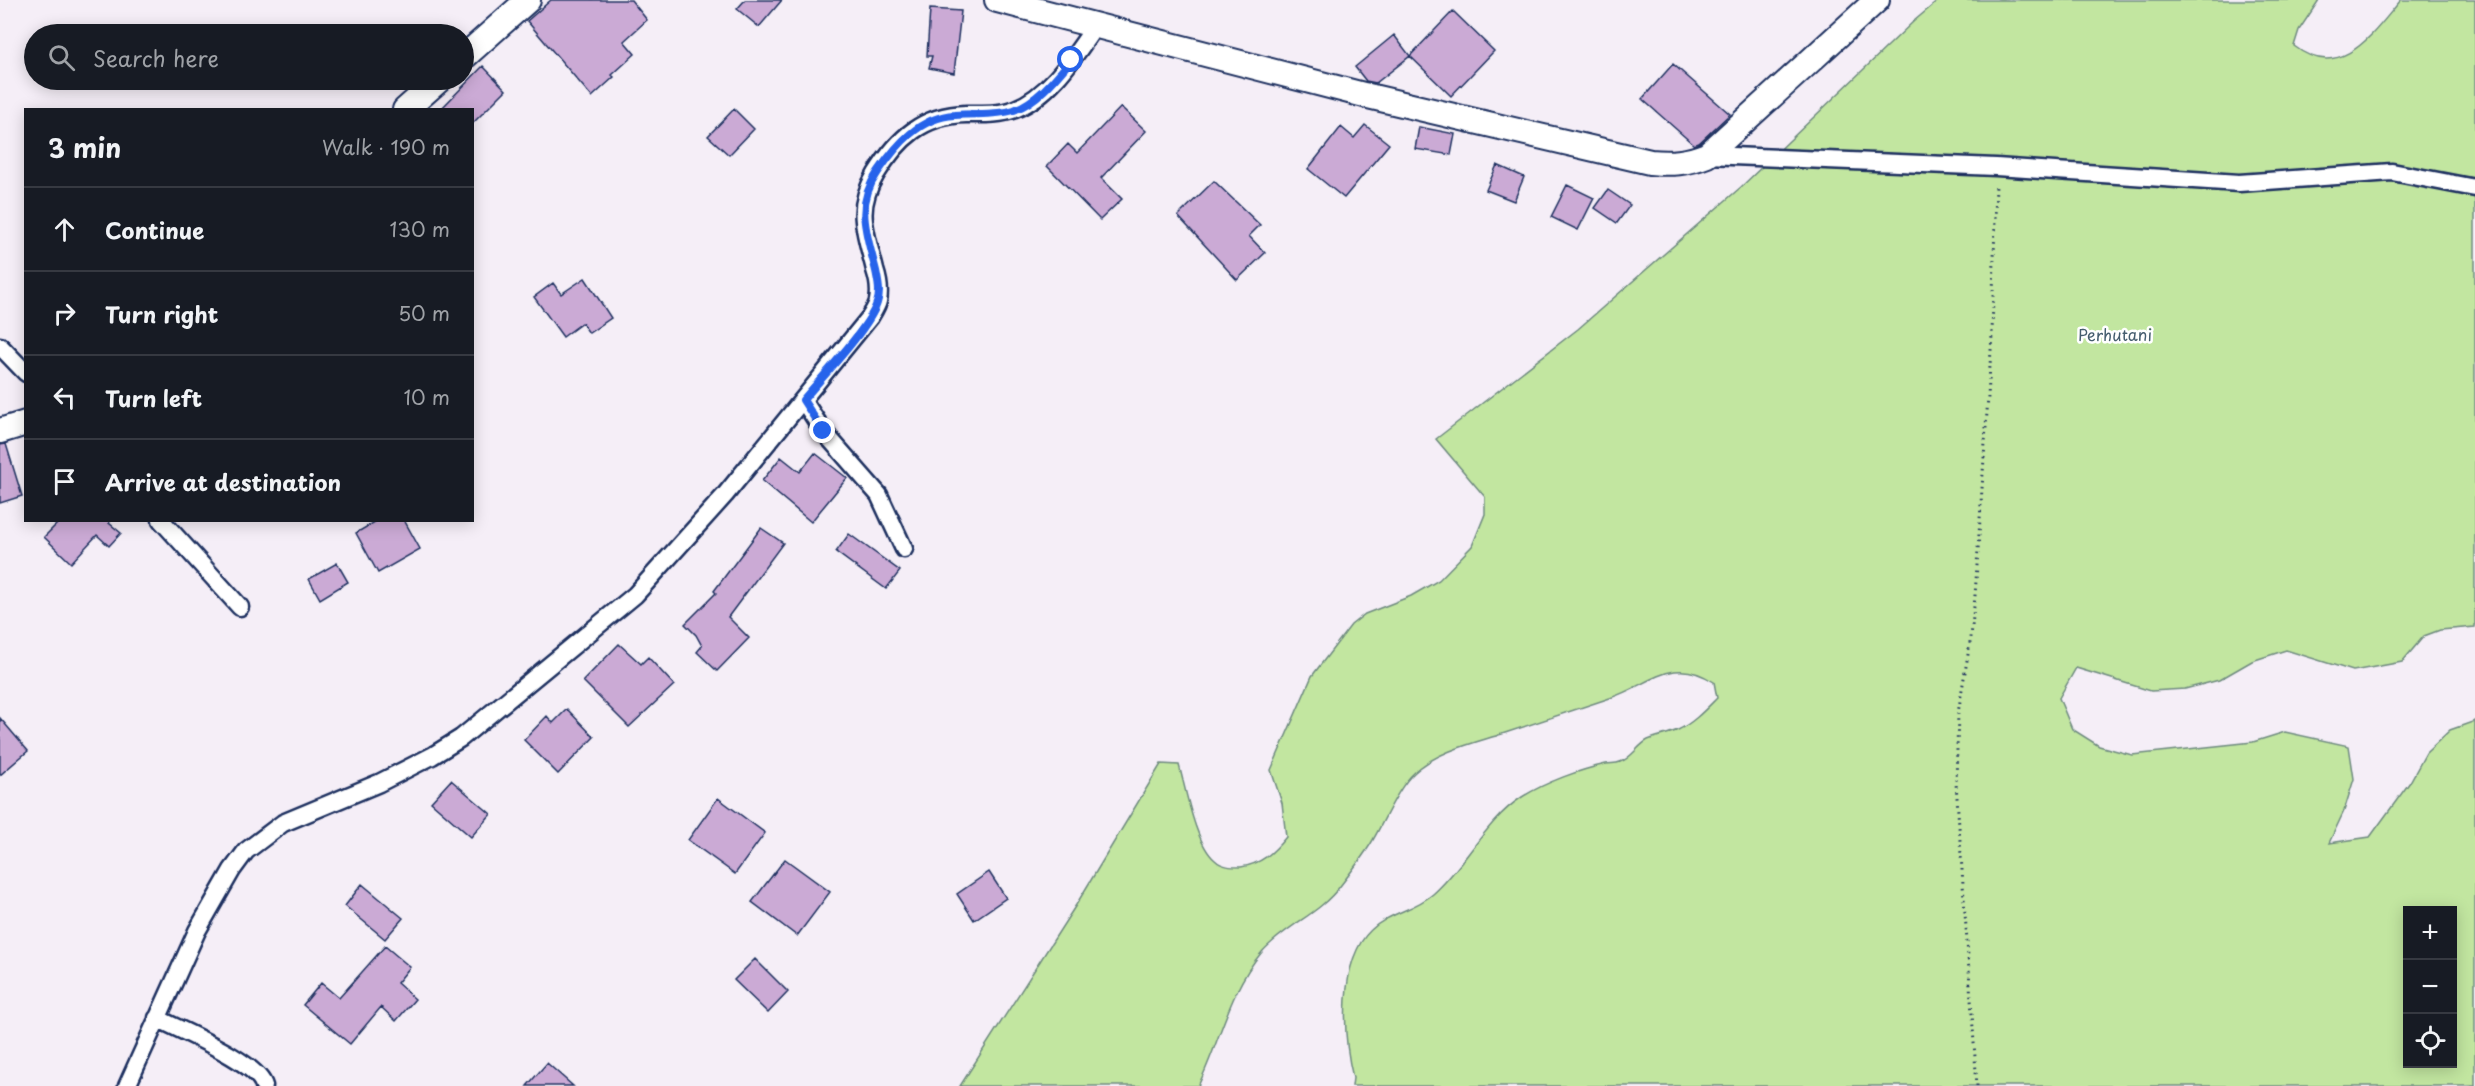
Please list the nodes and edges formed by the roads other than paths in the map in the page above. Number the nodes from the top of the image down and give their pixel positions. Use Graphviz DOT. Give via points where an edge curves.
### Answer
graph roads {
  1 [pos="528,0"];
  2 [pos="997,0"];
  3 [pos="1877,0"];
  4 [pos="1096,25"];
  5 [pos="474,48"];
  6 [pos="428,90"];
  7 [pos="407,108"];
  8 [pos="1707,154"];
  9 [pos="2475,188"];
  10 [pos="0,346"];
  11 [pos="24,371"];
  12 [pos="803,400"];
  13 [pos="24,424"];
  14 [pos="0,431"];
  15 [pos="163,522"];
  16 [pos="904,549"];
  17 [pos="240,607"];
  18 [pos="157,1018"];
  19 [pos="127,1086"];
  20 [pos="264,1086"];
  1 -- 5 [label="street"];
  2 -- 4 [label="street"];
  3 -- 8 [label="street"];
  4 -- 8 [label="street" via="1364,95 1650,162 1689,162"];
  4 -- 12 [label="street" via="1054,81 1035,98 998,114 938,117 902,141 877,173 866,194 862,216 879,282 878,301 870,317"];
  6 -- 7 [label="street"];
  8 -- 9 [label="street" via="2239,183 2392,172"];
  10 -- 11 [label="street"];
  12 -- 16 [label="street" via="830,440 879,495"];
  12 -- 18 [label="street" via="635,595 461,738 379,783 283,822 246,851 197,931"];
  13 -- 14 [label="street"];
  15 -- 17 [label="street"];
  18 -- 19 [label="street"];
  18 -- 20 [label="street" via="242,1061 256,1072"];
}
